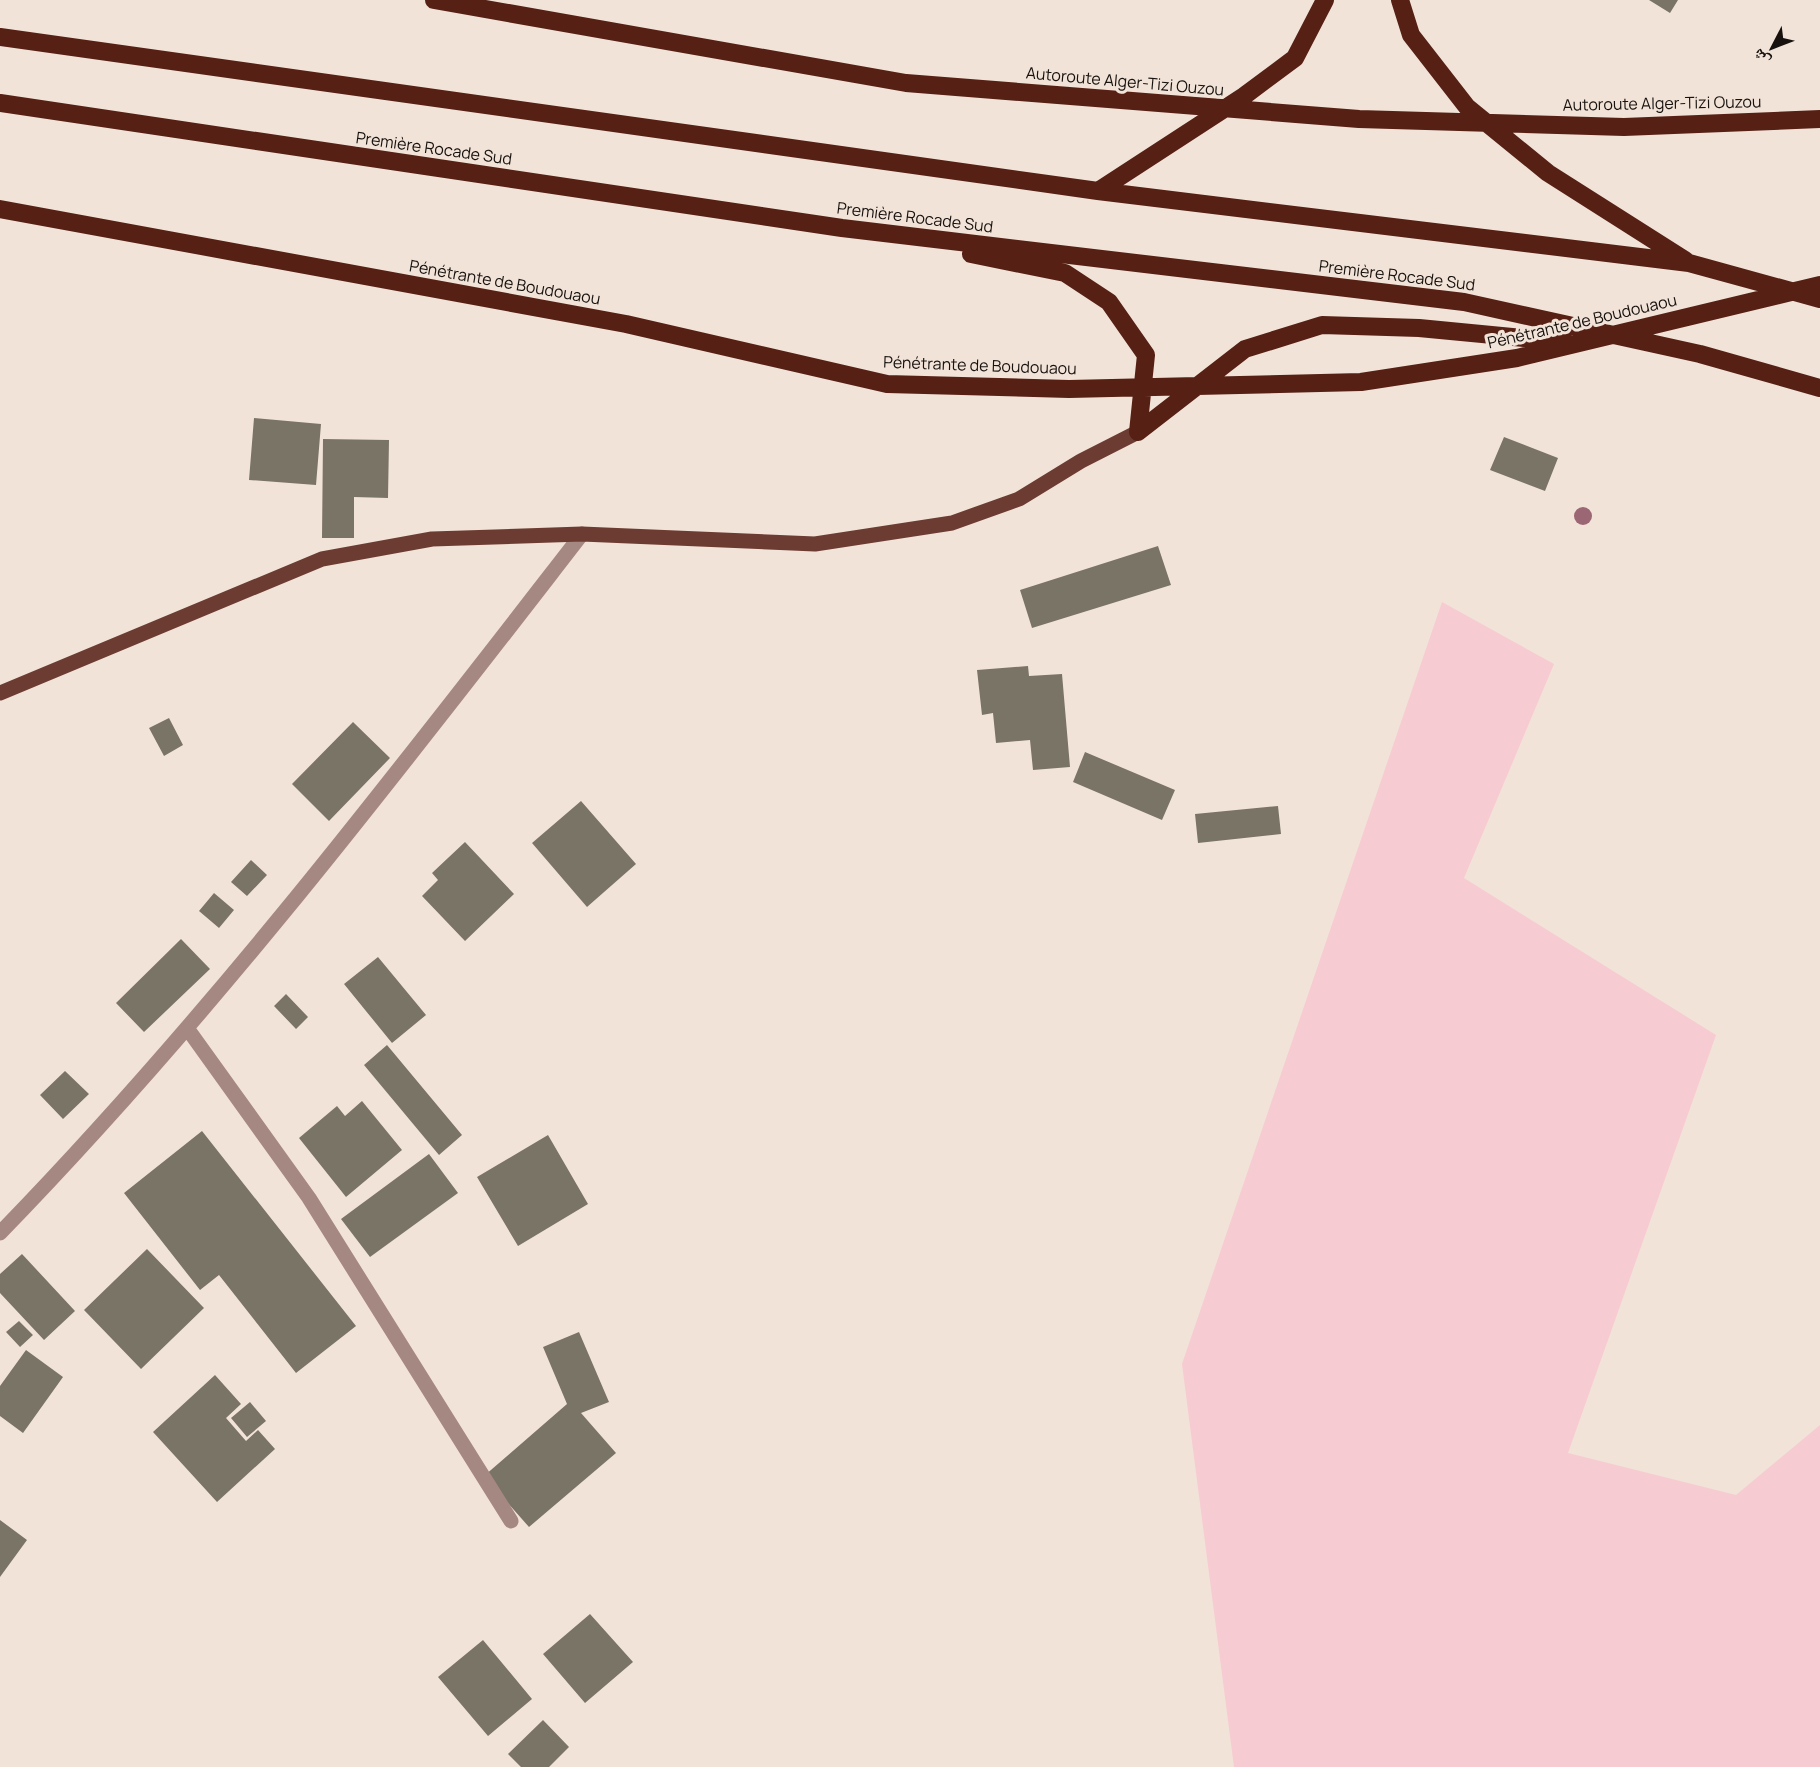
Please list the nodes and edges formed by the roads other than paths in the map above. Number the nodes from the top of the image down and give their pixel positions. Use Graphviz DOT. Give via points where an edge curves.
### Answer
graph roads {
  1 [pos="434,0"];
  2 [pos="1325,0"];
  3 [pos="1400,0"];
  4 [pos="0,37"];
  5 [pos="0,103"];
  6 [pos="1820,119"];
  7 [pos="1098,191"];
  8 [pos="0,209"];
  9 [pos="842,228"];
  10 [pos="1689,263"];
  11 [pos="1820,285"];
  12 [pos="1820,299"];
  13 [pos="1700,354"];
  14 [pos="1820,388"];
  15 [pos="1138,432"];
  16 [pos="582,534"];
  17 [pos="0,693"];
  18 [pos="187,1028"];
  19 [pos="0,1233"];
  20 [pos="511,1521"];
  1 -- 6 [label="highway, Autoroute Alger-Tizi Ouzou" via="906,82 1359,119 1624,127"];
  2 -- 7 [label="highway" via="1295,58"];
  3 -- 10 [label="highway" via="1411,35 1467,107 1548,173"];
  4 -- 7 [label="highway"];
  5 -- 9 [label="highway, Première Rocade Sud"];
  7 -- 10 [label="highway"];
  8 -- 11 [label="highway, Pénétrante de Boudouaou" via="627,324 887,384 1069,389 1361,382 1517,358"];
  9 -- 13 [label="highway, Première Rocade Sud" via="1464,302"];
  9 -- 15 [label="highway" via="1065,273 1109,302 1146,355"];
  10 -- 12 [label="highway"];
  13 -- 14 [label="highway, Première Rocade Sud"];
  13 -- 15 [label="highway" via="1419,328 1322,325 1245,349"];
  15 -- 16 [label="main road" via="1019,499 952,523 815,544"];
  16 -- 17 [label="main road" via="432,539 322,559"];
  16 -- 18 [label="street" via="246,962"];
  18 -- 19 [label="street" via="86,1145"];
  18 -- 20 [label="street" via="309,1198"];
}
